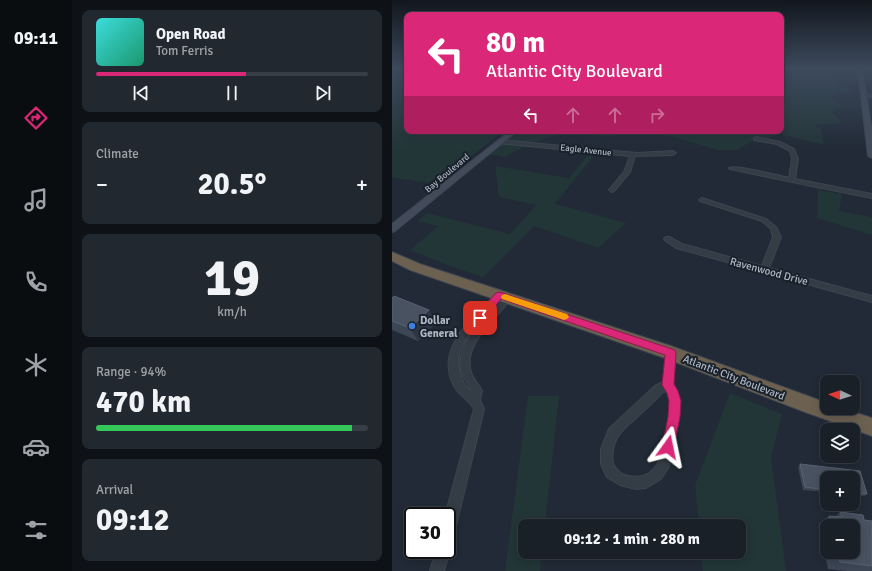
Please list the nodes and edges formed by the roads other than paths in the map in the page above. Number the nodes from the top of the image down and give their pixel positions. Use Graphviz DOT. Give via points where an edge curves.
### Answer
graph roads {
  1 [pos="863,95"];
  2 [pos="870,126"];
  3 [pos="510,134"];
  4 [pos="756,139"];
  5 [pos="499,142"];
  6 [pos="673,153"];
  7 [pos="632,155"];
  8 [pos="872,156"];
  9 [pos="732,168"];
  10 [pos="792,181"];
  11 [pos="612,190"];
  12 [pos="872,196"];
  13 [pos="702,200"];
  14 [pos="392,229"];
  15 [pos="668,239"];
  16 [pos="392,256"];
  17 [pos="764,270"];
  18 [pos="503,296"];
  19 [pos="872,299"];
  20 [pos="671,353"];
  21 [pos="668,385"];
  22 [pos="872,427"];
  23 [pos="454,507"];
  24 [pos="440,559"];
  25 [pos="437,571"];
  1 -- 2 [label="street"];
  2 -- 8 [label="street"];
  3 -- 5 [label="street, Bay Boulevard"];
  4 -- 10 [label="street" via="778,143 792,150 795,158"];
  5 -- 7 [label="street, Eagle Avenue"];
  5 -- 14 [label="street, Bay Boulevard"];
  6 -- 7 [label="street, Eagle Avenue"];
  7 -- 11 [label="street" via="627,172"];
  9 -- 10 [label="street"];
  10 -- 12 [label="street"];
  13 -- 17 [label="street" via="764,220 774,228 777,236"];
  15 -- 17 [label="street, Ravenwood Drive" via="679,246"];
  16 -- 18 [label="highway, Atlantic City Boulevard"];
  17 -- 19 [label="street, Ravenwood Drive"];
  18 -- 20 [label="highway, Atlantic City Boulevard"];
  18 -- 23 [label="street" via="470,344 466,354 467,373 477,391 475,400 479,409"];
  20 -- 21 [label="street"];
  20 -- 22 [label="highway, Atlantic City Boulevard"];
  21 -- 21 [label="street" via="675,401 665,462 657,475 646,482 636,483 620,479 611,473 607,464 607,448 613,432 659,389"];
  24 -- 25 [label="street"];
}
